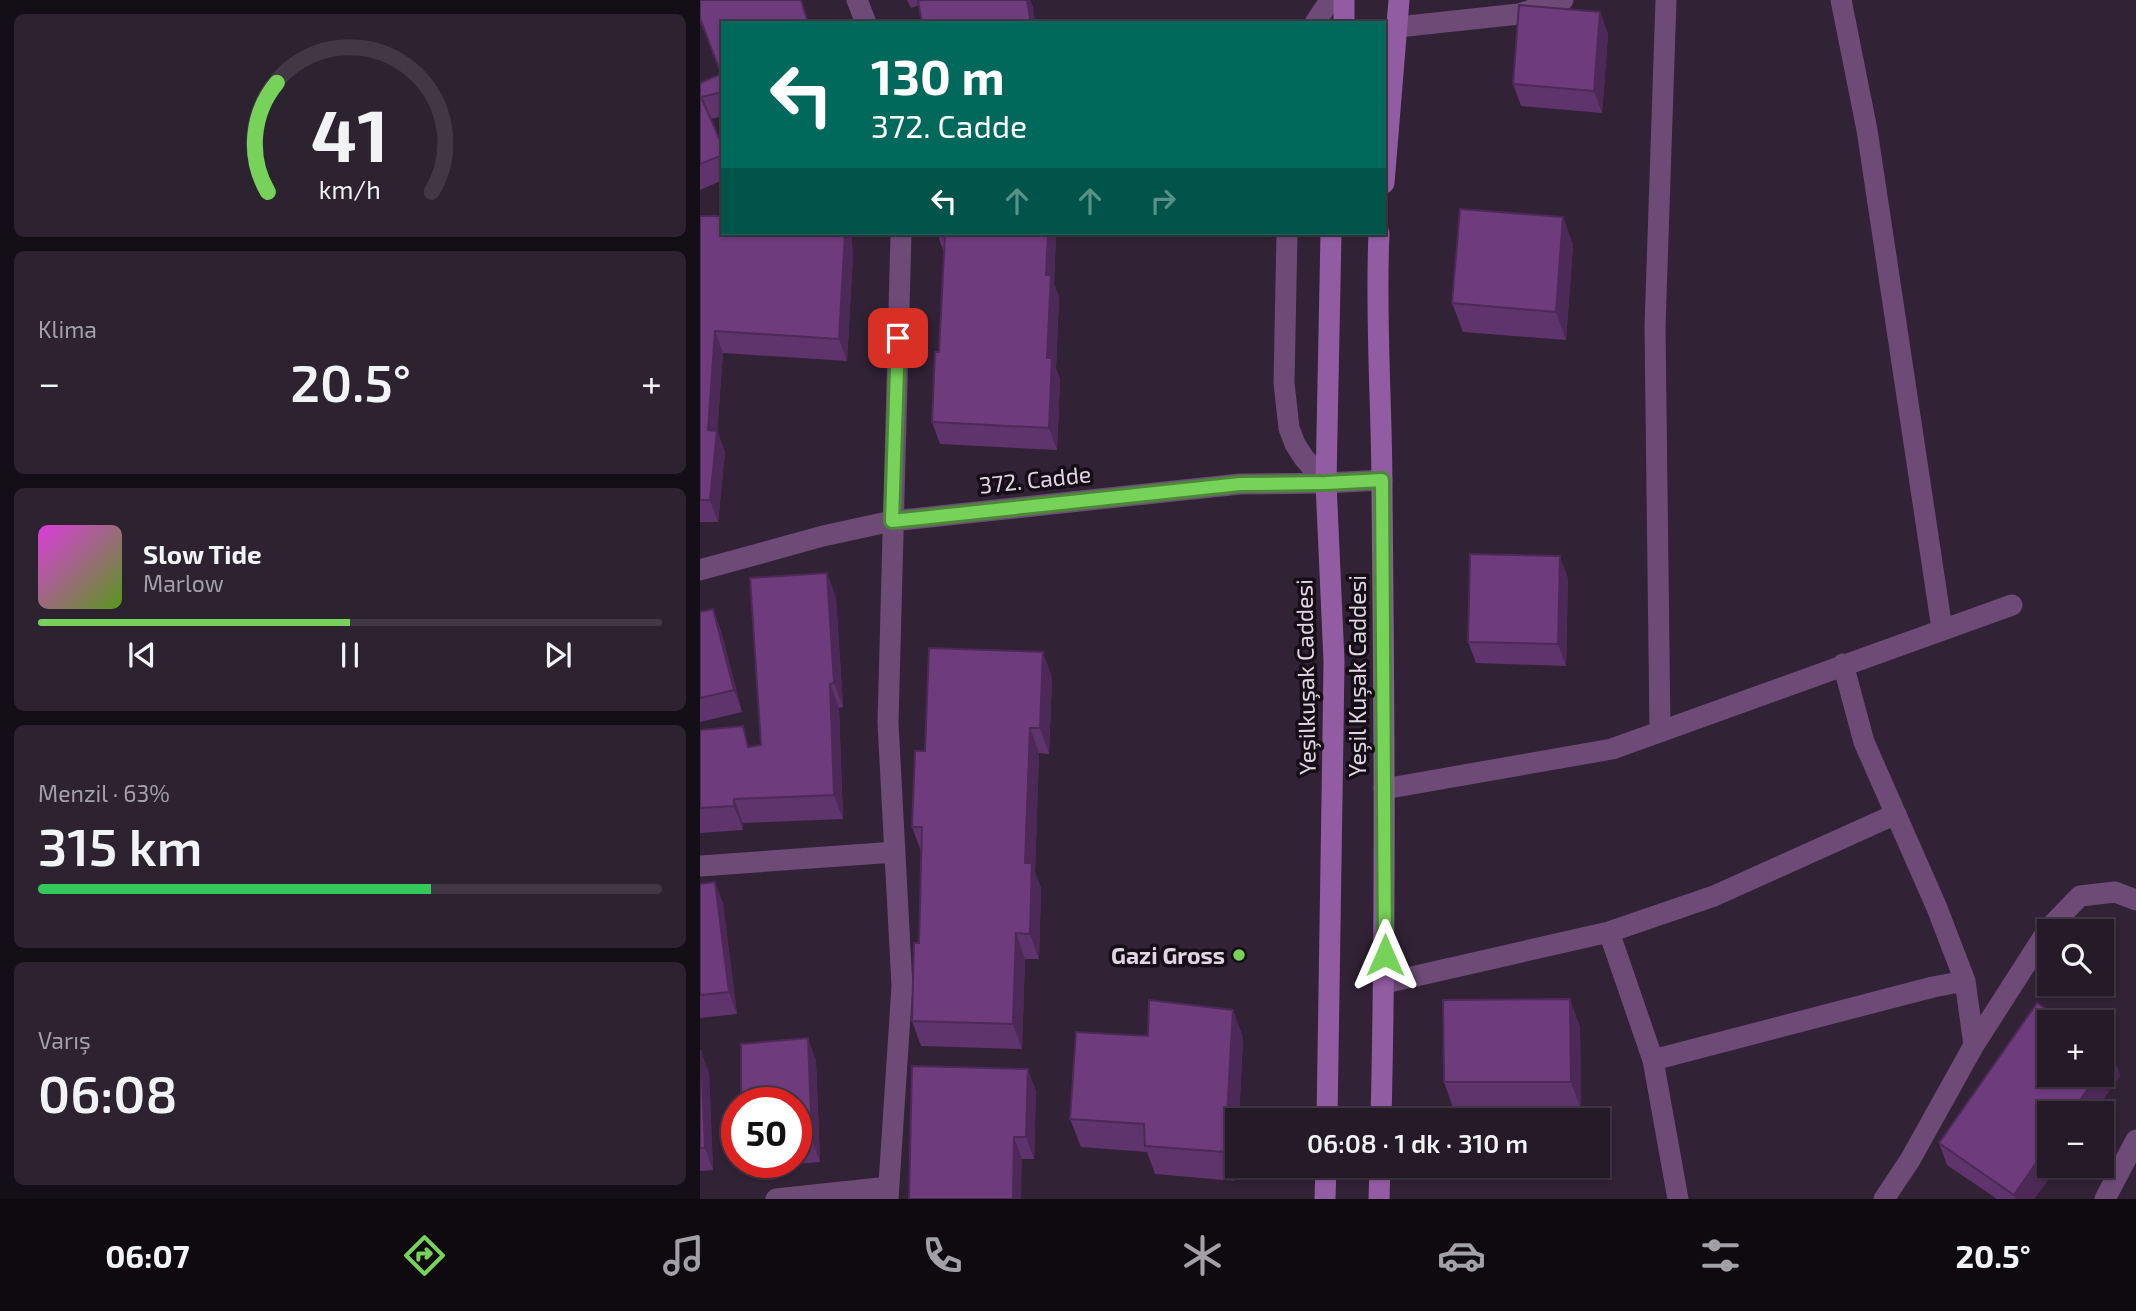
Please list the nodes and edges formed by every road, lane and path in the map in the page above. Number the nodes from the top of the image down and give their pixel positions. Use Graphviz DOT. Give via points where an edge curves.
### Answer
graph roads {
  1 [pos="857,0"];
  2 [pos="1330,0"];
  3 [pos="1344,0"];
  4 [pos="1399,0"];
  5 [pos="1563,0"];
  6 [pos="1666,0"];
  7 [pos="1841,0"];
  8 [pos="865,21"];
  9 [pos="1316,21"];
  10 [pos="1344,21"];
  11 [pos="1398,27"];
  12 [pos="1386,161"];
  13 [pos="901,235"];
  14 [pos="1287,235"];
  15 [pos="1331,235"];
  16 [pos="1379,235"];
  17 [pos="1382,480"];
  18 [pos="1326,483"];
  19 [pos="892,521"];
  20 [pos="700,570"];
  21 [pos="2012,605"];
  22 [pos="1942,629"];
  23 [pos="1843,664"];
  24 [pos="1660,731"];
  25 [pos="1384,789"];
  26 [pos="1896,814"];
  27 [pos="895,852"];
  28 [pos="700,866"];
  29 [pos="2136,900"];
  30 [pos="1609,932"];
  31 [pos="1965,981"];
  32 [pos="1385,983"];
  33 [pos="1974,1045"];
  34 [pos="1653,1060"];
  35 [pos="1327,1108"];
  36 [pos="1381,1108"];
  37 [pos="2136,1140"];
  38 [pos="1326,1178"];
  39 [pos="1380,1178"];
  40 [pos="889,1193"];
  41 [pos="776,1199"];
  42 [pos="1325,1199"];
  43 [pos="1379,1199"];
  44 [pos="1678,1199"];
  45 [pos="1884,1199"];
  46 [pos="2105,1199"];
  1 -- 8 [label="street"];
  2 -- 9 [label="street"];
  3 -- 10 [label="main road"];
  4 -- 11 [label="main road"];
  5 -- 11 [label="street" via="1519,13"];
  6 -- 24 [label="street" via="1655,327"];
  7 -- 22 [label="street" via="1867,130"];
  11 -- 12 [label="main road"];
  13 -- 19 [label="street"];
  14 -- 18 [label="street" via="1284,383 1289,428 1294,444"];
  15 -- 18 [label="main road, Yeşilkuşak Caddesi"];
  16 -- 17 [label="main road, Yeşil Kuşak Caddesi"];
  17 -- 18 [label="street, 372. Cadde"];
  17 -- 25 [label="main road, Yeşil Kuşak Caddesi"];
  18 -- 19 [label="street, 372. Cadde" via="1240,484"];
  18 -- 35 [label="main road, Yeşilkuşak Caddesi" via="1334,661"];
  19 -- 20 [label="street, 372. Cadde"];
  19 -- 27 [label="street" via="888,723"];
  21 -- 22 [label="street"];
  22 -- 23 [label="street"];
  23 -- 24 [label="street"];
  23 -- 26 [label="street" via="1864,742"];
  24 -- 25 [label="street" via="1612,749"];
  25 -- 32 [label="main road, Yeşil Kuşak Caddesi"];
  26 -- 30 [label="street" via="1714,896"];
  26 -- 31 [label="street"];
  27 -- 28 [label="street"];
  27 -- 40 [label="street" via="902,986"];
  29 -- 33 [label="street" via="2115,892 2080,896 2049,928"];
  30 -- 32 [label="street"];
  30 -- 34 [label="street"];
  31 -- 33 [label="street"];
  31 -- 34 [label="street"];
  32 -- 36 [label="main road, Yeşil Kuşak Caddesi"];
  33 -- 45 [label="street"];
  34 -- 44 [label="street"];
  37 -- 46 [label="street"];
  38 -- 42 [label="main road"];
  39 -- 43 [label="main road"];
  40 -- 41 [label="street"];
}
